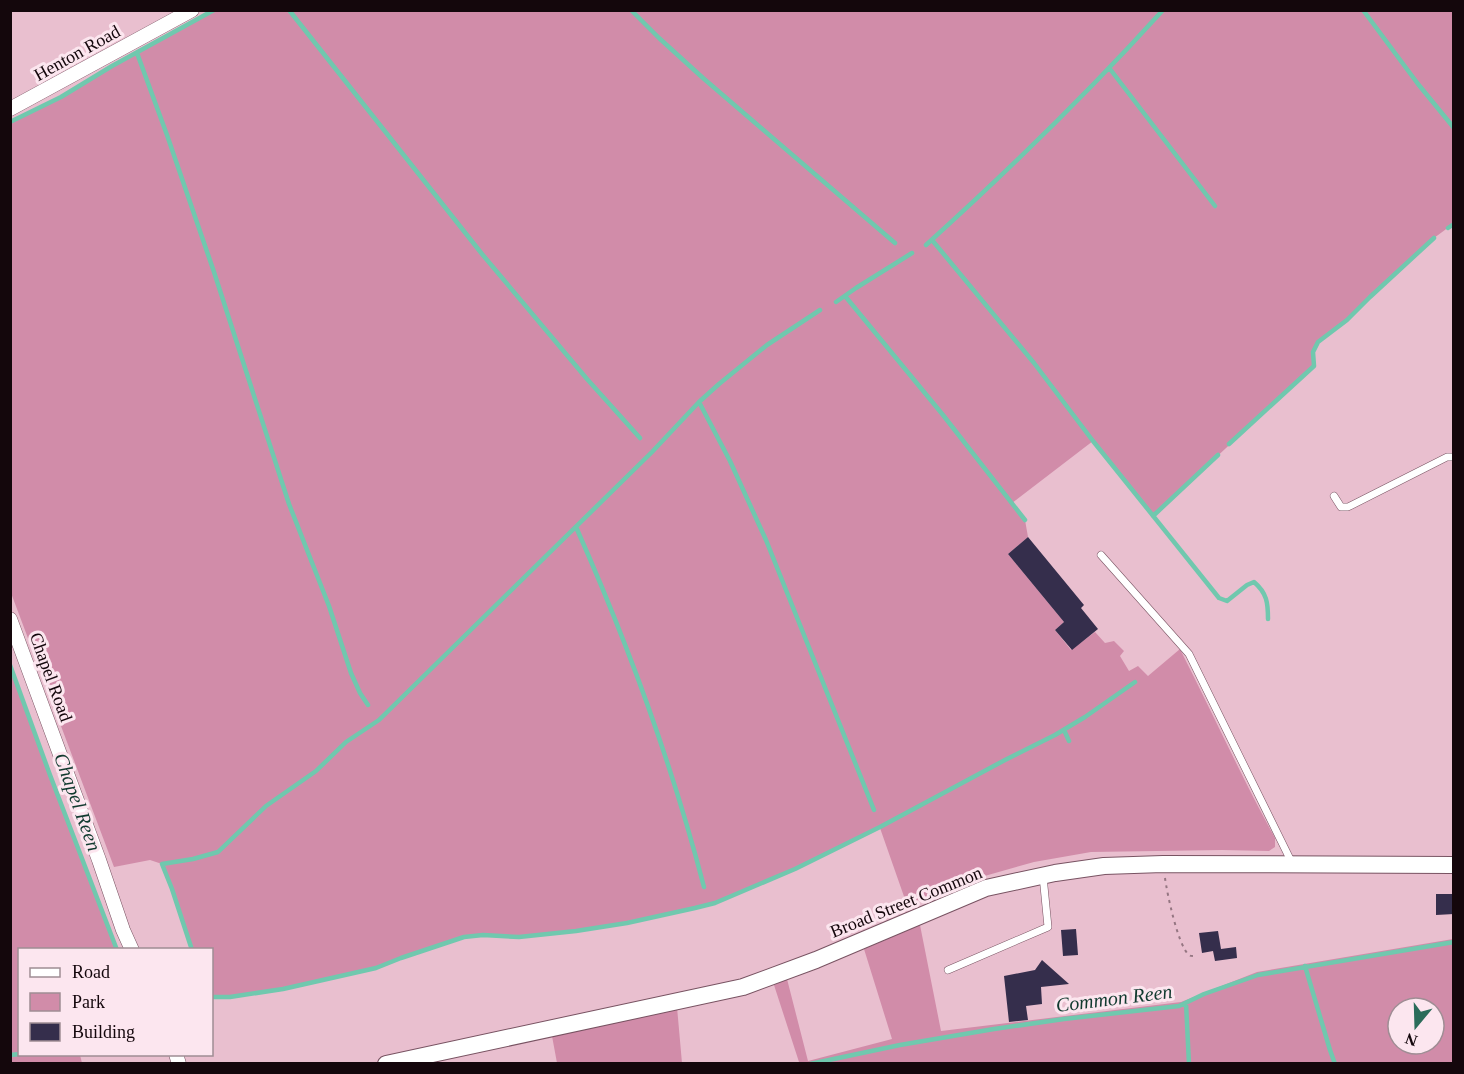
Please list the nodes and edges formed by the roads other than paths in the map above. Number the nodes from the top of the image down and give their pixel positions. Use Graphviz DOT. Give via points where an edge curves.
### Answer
graph roads {
  1 [pos="192,10"];
  2 [pos="10,110"];
  3 [pos="1454,457"];
  4 [pos="1334,496"];
  5 [pos="1101,555"];
  6 [pos="10,619"];
  7 [pos="1293,865"];
  8 [pos="1454,865"];
  9 [pos="1043,875"];
  10 [pos="131,948"];
  11 [pos="948,970"];
  12 [pos="386,1064"];
  1 -- 2 [label="street, Henton Road"];
  3 -- 4 [label="lane" via="1348,507 1341,507"];
  5 -- 7 [label="lane" via="1189,654"];
  6 -- 10 [label="street, Chapel Road"];
  7 -- 8 [label="street, Broad Street Common"];
  7 -- 9 [label="street, Broad Street Common" via="1104,866"];
  9 -- 11 [label="lane" via="1047,927"];
  9 -- 12 [label="street, Broad Street Common" via="986,888 743,987"];
}
